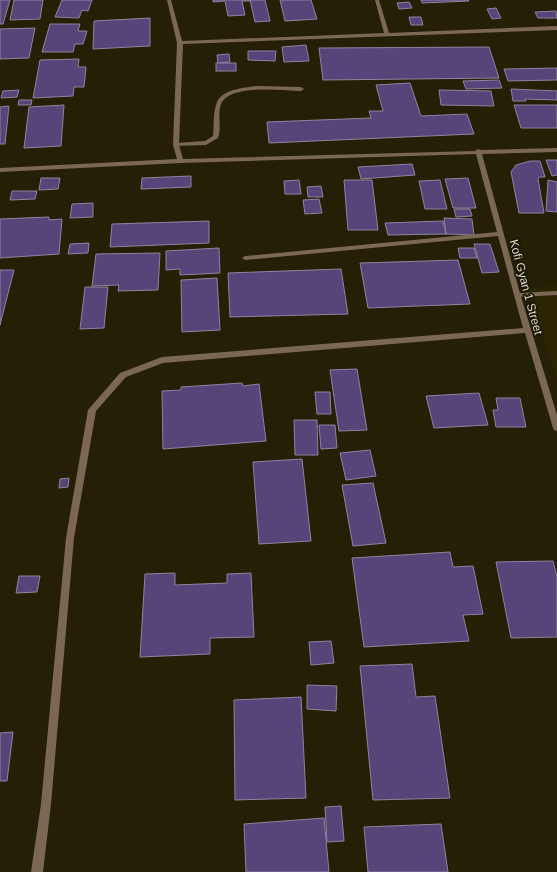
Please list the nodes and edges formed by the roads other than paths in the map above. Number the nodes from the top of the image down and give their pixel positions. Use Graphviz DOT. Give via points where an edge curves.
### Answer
graph roads {
  1 [pos="169,0"];
  2 [pos="377,0"];
  3 [pos="557,28"];
  4 [pos="387,35"];
  5 [pos="180,43"];
  6 [pos="301,89"];
  7 [pos="176,145"];
  8 [pos="557,150"];
  9 [pos="478,151"];
  10 [pos="181,160"];
  11 [pos="0,170"];
  12 [pos="500,234"];
  13 [pos="245,258"];
  14 [pos="557,293"];
  15 [pos="518,295"];
  16 [pos="526,330"];
  17 [pos="557,428"];
  18 [pos="37,872"];
  1 -- 5 [label="street"];
  2 -- 4 [label="street"];
  3 -- 4 [label="street"];
  4 -- 5 [label="street"];
  5 -- 7 [label="street"];
  6 -- 7 [label="street" via="248,89 227,94 219,104 216,137 206,144"];
  7 -- 10 [label="street"];
  8 -- 9 [label="street"];
  9 -- 10 [label="street"];
  9 -- 12 [label="street, Kofi Gyan 1 Street"];
  10 -- 11 [label="street"];
  12 -- 13 [label="street"];
  12 -- 15 [label="street, Kofi Gyan 1 Street"];
  14 -- 15 [label="street"];
  15 -- 16 [label="street, Kofi Gyan 1 Street"];
  16 -- 17 [label="street, Kofi Gyan 1 Street"];
  16 -- 18 [label="street" via="162,360 123,375 92,410 70,538 46,804"];
}
